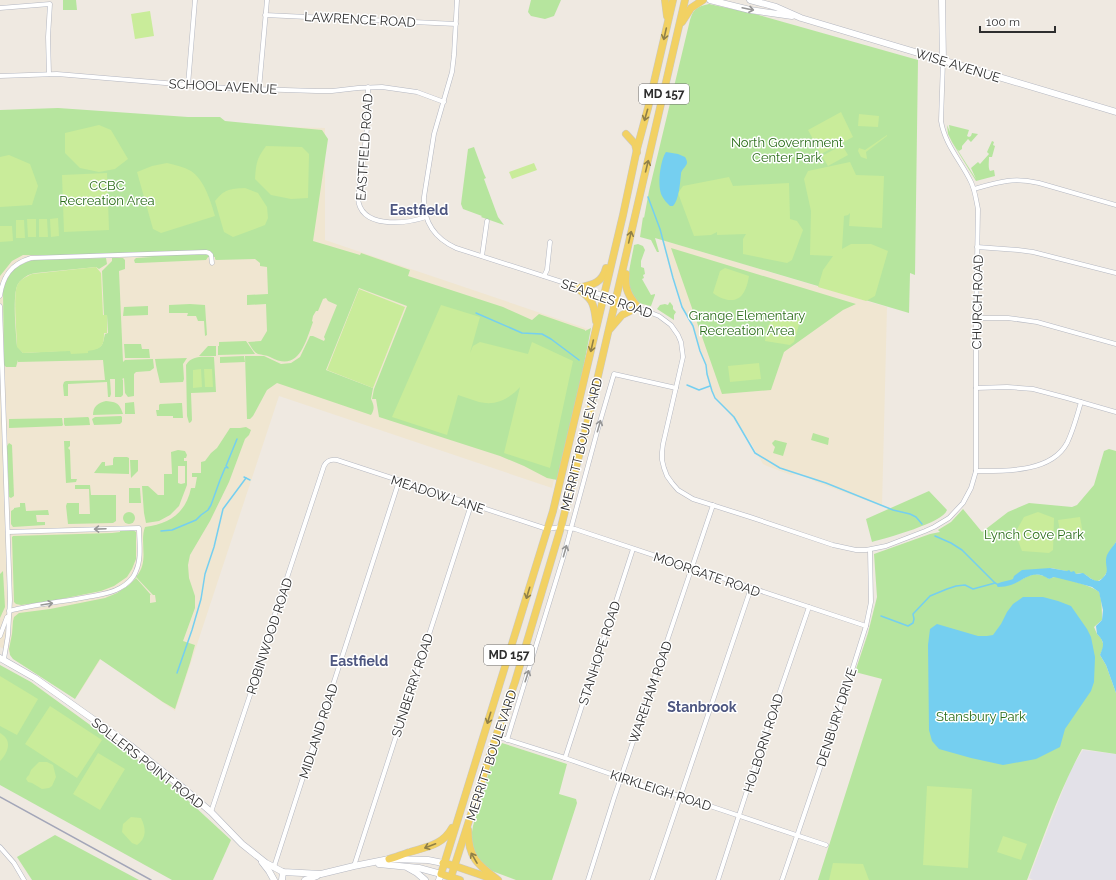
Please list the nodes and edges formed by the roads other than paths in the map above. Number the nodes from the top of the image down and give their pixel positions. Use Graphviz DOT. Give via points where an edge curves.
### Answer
graph roads {
  1 [pos="195,0"];
  2 [pos="266,0"];
  3 [pos="457,0"];
  4 [pos="665,0"];
  5 [pos="673,0"];
  6 [pos="685,0"];
  7 [pos="704,0"];
  8 [pos="710,0"];
  9 [pos="750,0"];
  10 [pos="942,0"];
  11 [pos="0,8"];
  12 [pos="265,15"];
  13 [pos="801,18"];
  14 [pos="668,20"];
  15 [pos="456,24"];
  16 [pos="679,27"];
  17 [pos="943,61"];
  18 [pos="49,74"];
  19 [pos="0,76"];
  20 [pos="188,85"];
  21 [pos="368,87"];
  22 [pos="259,88"];
  23 [pos="444,102"];
  24 [pos="1116,112"];
  25 [pos="626,134"];
  26 [pos="636,152"];
  27 [pos="974,189"];
  28 [pos="1116,205"];
  29 [pos="623,215"];
  30 [pos="426,217"];
  31 [pos="487,221"];
  32 [pos="550,242"];
  33 [pos="977,248"];
  34 [pos="627,251"];
  35 [pos="482,256"];
  36 [pos="212,263"];
  37 [pos="1116,273"];
  38 [pos="544,276"];
  39 [pos="578,288"];
  40 [pos="0,296"];
  41 [pos="604,296"];
  42 [pos="616,300"];
  43 [pos="0,306"];
  44 [pos="638,307"];
  45 [pos="976,318"];
  46 [pos="596,328"];
  47 [pos="608,331"];
  48 [pos="1116,344"];
  49 [pos="676,388"];
  50 [pos="976,388"];
  51 [pos="1081,402"];
  52 [pos="1116,412"];
  53 [pos="328,461"];
  54 [pos="976,471"];
  55 [pos="399,481"];
  56 [pos="471,505"];
  57 [pos="713,505"];
  58 [pos="561,527"];
  59 [pos="572,528"];
  60 [pos="547,529"];
  61 [pos="8,532"];
  62 [pos="633,549"];
  63 [pos="870,550"];
  64 [pos="692,568"];
  65 [pos="750,588"];
  66 [pos="809,607"];
  67 [pos="9,611"];
  68 [pos="866,626"];
  69 [pos="0,636"];
  70 [pos="2,659"];
  71 [pos="496,736"];
  72 [pos="507,740"];
  73 [pos="565,758"];
  74 [pos="621,778"];
  75 [pos="680,796"];
  76 [pos="211,812"];
  77 [pos="739,816"];
  78 [pos="457,820"];
  79 [pos="468,826"];
  80 [pos="797,835"];
  81 [pos="826,845"];
  82 [pos="0,847"];
  83 [pos="259,858"];
  84 [pos="389,859"];
  85 [pos="369,863"];
  86 [pos="444,863"];
  87 [pos="354,866"];
  88 [pos="401,866"];
  89 [pos="455,866"];
  90 [pos="274,867"];
  91 [pos="283,872"];
  92 [pos="321,874"];
  93 [pos="440,877"];
  94 [pos="450,878"];
  95 [pos="24,880"];
  96 [pos="274,880"];
  97 [pos="282,880"];
  98 [pos="305,880"];
  99 [pos="425,880"];
  100 [pos="460,880"];
  101 [pos="497,880"];
  102 [pos="588,880"];
  103 [pos="652,880"];
  104 [pos="718,880"];
  105 [pos="782,880"];
  1 -- 20 [label="street"];
  2 -- 12 [label="street"];
  3 -- 15 [label="street, SEARLES ROAD"];
  4 -- 14 [label="main road"];
  5 -- 14 [label="main road, MERRITT BOULEVARD / MD 157"];
  6 -- 16 [label="main road, MERRITT BOULEVARD / MD 157"];
  7 -- 16 [label="main road" via="691,8"];
  8 -- 13 [label="street, WISE AVENUE, one-way" via="750,10"];
  9 -- 13 [label="street, WISE AVENUE" via="776,7"];
  10 -- 17 [label="street, CHURCH ROAD"];
  11 -- 18 [label="street" via="50,4"];
  12 -- 15 [label="street, LAWRENCE ROAD"];
  12 -- 22 [label="street"];
  13 -- 17 [label="street, WISE AVENUE"];
  14 -- 26 [label="main road, MERRITT BOULEVARD / MD 157, one-way"];
  15 -- 23 [label="street, SEARLES ROAD" via="453,68"];
  34 -- 16 [label="main road, MERRITT BOULEVARD / MD 157, one-way"];
  17 -- 24 [label="street, WISE AVENUE"];
  17 -- 27 [label="street, CHURCH ROAD" via="941,125 946,140"];
  18 -- 19 [label="street, SCHOOL AVENUE"];
  18 -- 20 [label="street, SCHOOL AVENUE"];
  20 -- 22 [label="street, SCHOOL AVENUE"];
  21 -- 22 [label="street, SCHOOL AVENUE" via="328,91"];
  21 -- 23 [label="street, SCHOOL AVENUE" via="408,90"];
  21 -- 30 [label="street, EASTFIELD ROAD" via="368,121 358,198 360,209 368,217 384,222 405,222"];
  23 -- 30 [label="street, SEARLES ROAD" via="431,151 424,197"];
  25 -- 26 [label="main road" via="635,144"];
  26 -- 29 [label="main road, MERRITT BOULEVARD / MD 157"];
  27 -- 28 [label="street" via="1004,181 1028,180"];
  27 -- 33 [label="street, CHURCH ROAD" via="978,209"];
  29 -- 39 [label="main road" via="615,231 603,277"];
  29 -- 41 [label="main road, MERRITT BOULEVARD / MD 157"];
  30 -- 35 [label="street, SEARLES ROAD" via="434,231 445,242"];
  31 -- 35 [label="street"];
  32 -- 38 [label="street"];
  33 -- 37 [label="street" via="1033,252"];
  33 -- 45 [label="street, CHURCH ROAD"];
  34 -- 42 [label="main road, MERRITT BOULEVARD / MD 157"];
  34 -- 44 [label="main road" via="630,259 625,283 630,298"];
  35 -- 38 [label="street, SEARLES ROAD"];
  36 -- 40 [label="street" via="211,255 206,252 31,258 9,271 3,281"];
  38 -- 39 [label="street, SEARLES ROAD"];
  39 -- 41 [label="street, SEARLES ROAD"];
  39 -- 46 [label="main road" via="594,306"];
  41 -- 42 [label="street, SEARLES ROAD"];
  41 -- 46 [label="main road, MERRITT BOULEVARD / MD 157"];
  42 -- 44 [label="street, SEARLES ROAD"];
  42 -- 47 [label="main road, MERRITT BOULEVARD / MD 157"];
  43 -- 61 [label="street"];
  44 -- 47 [label="main road" via="622,316"];
  44 -- 49 [label="street, SEARLES ROAD" via="665,319 678,335 683,357"];
  45 -- 48 [label="street" via="1008,318 1037,322"];
  45 -- 50 [label="street, CHURCH ROAD"];
  46 -- 60 [label="main road, MERRITT BOULEVARD / MD 157, one-way"];
  47 -- 58 [label="main road, MERRITT BOULEVARD / MD 157"];
  49 -- 57 [label="street, SEARLES ROAD" via="662,452 664,468 678,490 693,499"];
  59 -- 49 [label="street, MERRITT BOULEVARD, one-way" via="614,374"];
  50 -- 51 [label="street" via="1033,389"];
  50 -- 54 [label="street, CHURCH ROAD"];
  51 -- 52 [label="street"];
  51 -- 54 [label="street" via="1066,444 1050,460 1027,468"];
  53 -- 55 [label="street, MEADOW LANE" via="337,460"];
  53 -- 76 [label="street, ROBINWOOD ROAD" via="324,466"];
  54 -- 63 [label="street, CHURCH ROAD" via="963,503 949,518 925,531"];
  55 -- 56 [label="street, MEADOW LANE"];
  55 -- 90 [label="street, MIDLAND ROAD"];
  56 -- 60 [label="street, MEADOW LANE"];
  56 -- 87 [label="street, SUNBERRY ROAD"];
  57 -- 63 [label="street, SEARLES ROAD" via="833,546"];
  57 -- 64 [label="street, WAREHAM ROAD"];
  58 -- 59 [label="street, MOORGATE ROAD"];
  58 -- 60 [label="street, MOORGATE ROAD"];
  58 -- 71 [label="main road, MERRITT BOULEVARD / MD 157"];
  59 -- 62 [label="street, MOORGATE ROAD"];
  72 -- 59 [label="street, MERRITT BOULEVARD, one-way"];
  60 -- 78 [label="main road, MERRITT BOULEVARD / MD 157, one-way"];
  61 -- 67 [label="street"];
  67 -- 61 [label="street, one-way" via="98,595 121,588 134,576 140,553 139,528"];
  62 -- 64 [label="street, MOORGATE ROAD"];
  62 -- 73 [label="street, STANHOPE ROAD"];
  63 -- 68 [label="street, DENBURY DRIVE" via="871,602"];
  64 -- 65 [label="street, MOORGATE ROAD"];
  64 -- 74 [label="street, WAREHAM ROAD"];
  65 -- 66 [label="street, MOORGATE ROAD"];
  65 -- 75 [label="street"];
  66 -- 68 [label="street, MOORGATE ROAD"];
  66 -- 77 [label="street, HOLBORN ROAD"];
  67 -- 69 [label="street"];
  67 -- 70 [label="street" via="8,636"];
  68 -- 80 [label="street, DENBURY DRIVE"];
  70 -- 76 [label="street, SOLLERS POINT ROAD" via="35,678 131,746"];
  71 -- 72 [label="street, KIRKLEIGH ROAD"];
  71 -- 79 [label="main road, MERRITT BOULEVARD / MD 157"];
  72 -- 73 [label="street, KIRKLEIGH ROAD"];
  73 -- 74 [label="street, KIRKLEIGH ROAD"];
  74 -- 75 [label="street, KIRKLEIGH ROAD"];
  74 -- 102 [label="street, WAREHAM ROAD"];
  75 -- 77 [label="street, KIRKLEIGH ROAD"];
  75 -- 103 [label="street"];
  76 -- 83 [label="street, SOLLERS POINT ROAD"];
  77 -- 80 [label="street, KIRKLEIGH ROAD"];
  77 -- 104 [label="street, HOLBORN ROAD"];
  78 -- 84 [label="main road, one-way" via="440,842"];
  78 -- 86 [label="main road, MERRITT BOULEVARD / MD 157"];
  79 -- 89 [label="main road, MERRITT BOULEVARD"];
  101 -- 79 [label="main road, MD 157, one-way" via="474,859 468,843"];
  80 -- 81 [label="street, KIRKLEIGH ROAD"];
  80 -- 105 [label="street, DENBURY DRIVE"];
  82 -- 95 [label="street"];
  83 -- 90 [label="street, SOLLERS POINT ROAD"];
  83 -- 96 [label="street"];
  84 -- 85 [label="street"];
  84 -- 86 [label="street"];
  85 -- 87 [label="street"];
  85 -- 88 [label="street"];
  86 -- 89 [label="main road"];
  86 -- 93 [label="main road, MERRITT BOULEVARD / MD 157"];
  87 -- 92 [label="street"];
  88 -- 93 [label="street" via="419,868"];
  88 -- 99 [label="street" via="412,870"];
  89 -- 94 [label="main road, MERRITT BOULEVARD"];
  89 -- 101 [label="main road"];
  90 -- 91 [label="street, SOLLERS POINT ROAD"];
  91 -- 92 [label="street"];
  91 -- 97 [label="street"];
  92 -- 98 [label="street"];
  93 -- 94 [label="main road"];
  94 -- 100 [label="main road"];
}
